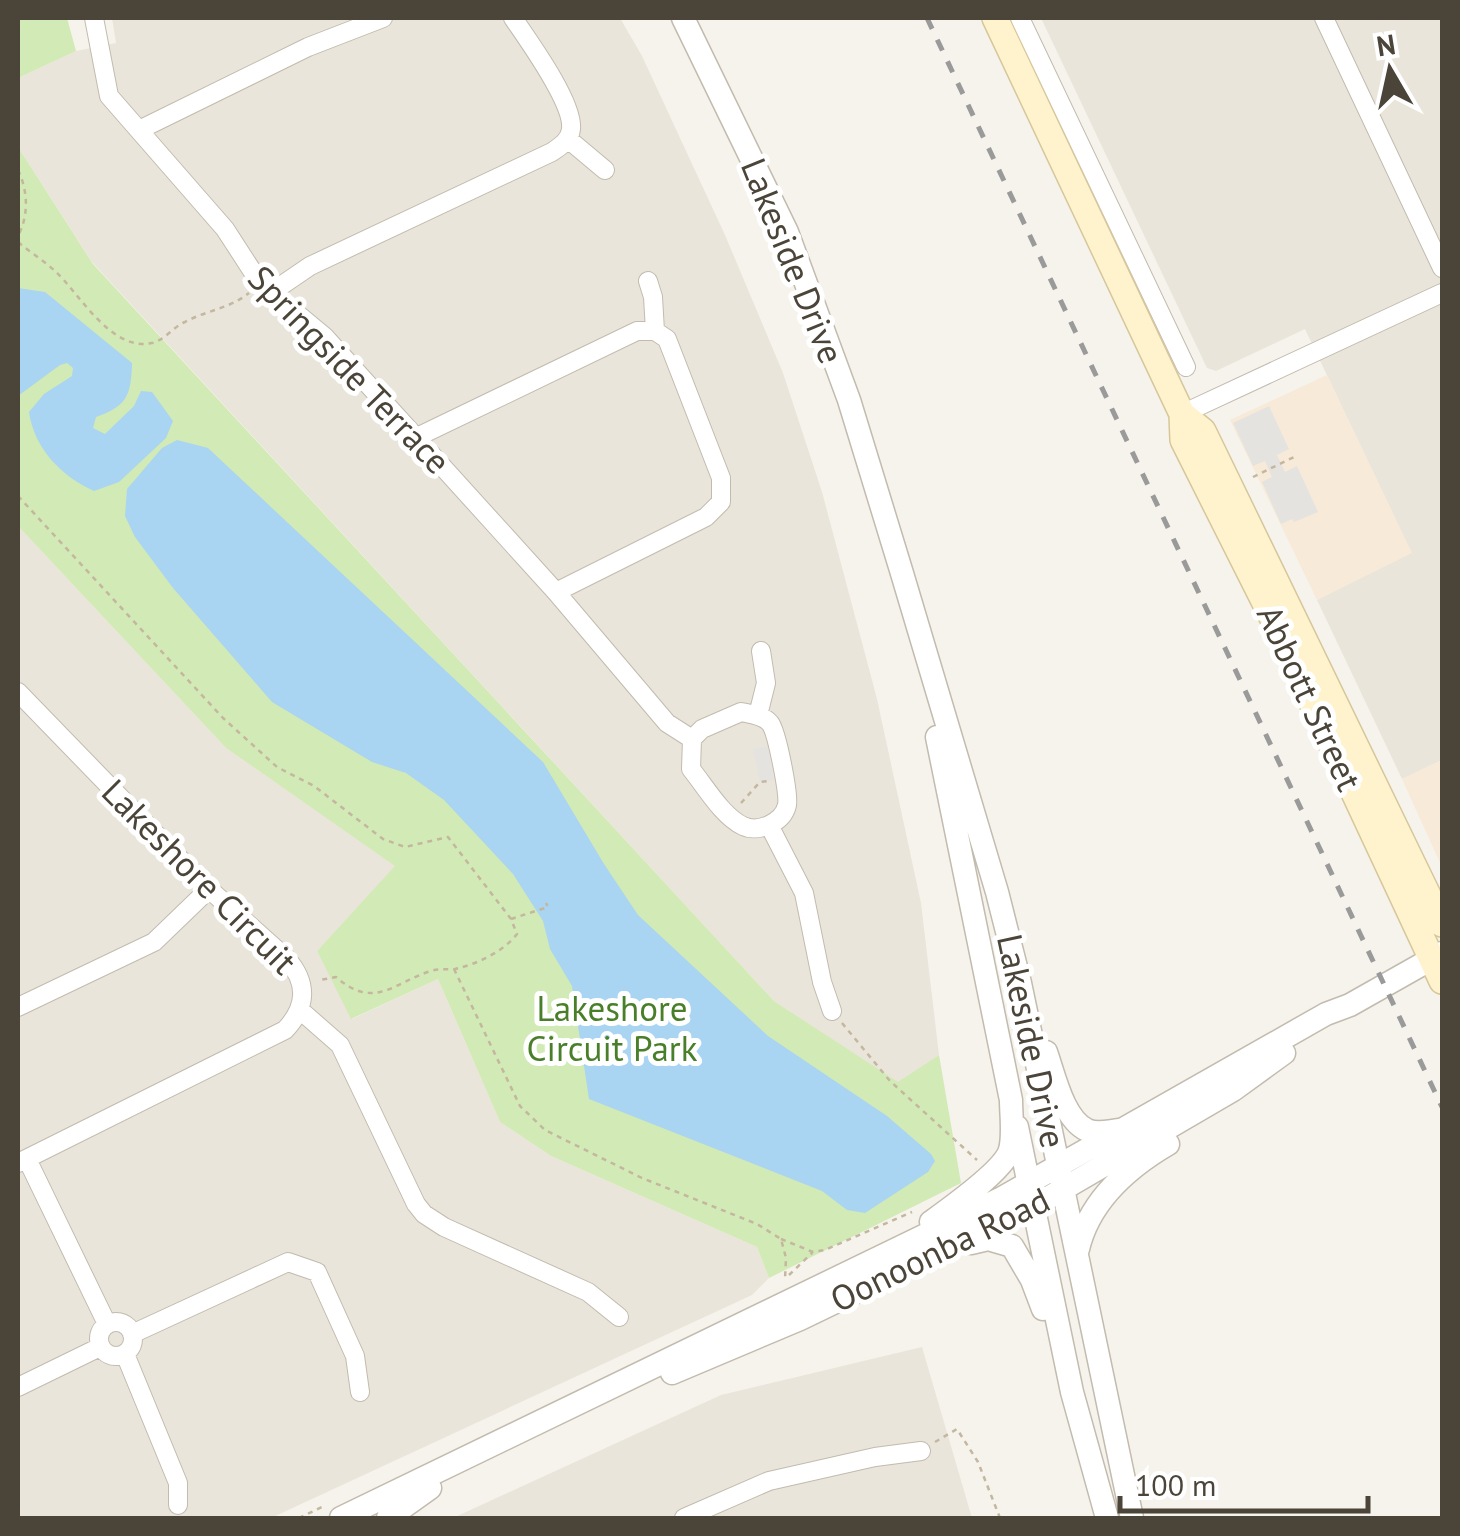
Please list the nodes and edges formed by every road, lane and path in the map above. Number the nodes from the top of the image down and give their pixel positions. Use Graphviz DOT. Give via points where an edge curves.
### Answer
graph roads {
  1 [pos="94,18"];
  2 [pos="382,18"];
  3 [pos="513,18"];
  4 [pos="682,18"];
  5 [pos="995,18"];
  6 [pos="1020,18"];
  7 [pos="1324,18"];
  8 [pos="1038,83"];
  9 [pos="140,130"];
  10 [pos="568,139"];
  11 [pos="18,170"];
  12 [pos="604,170"];
  13 [pos="18,236"];
  14 [pos="18,242"];
  15 [pos="1442,268"];
  16 [pos="648,281"];
  17 [pos="264,289"];
  18 [pos="1442,293"];
  19 [pos="655,330"];
  20 [pos="1155,330"];
  21 [pos="1186,367"];
  22 [pos="1182,414"];
  23 [pos="417,437"];
  24 [pos="1294,457"];
  25 [pos="1253,477"];
  26 [pos="18,496"];
  27 [pos="901,570"];
  28 [pos="556,592"];
  29 [pos="761,651"];
  30 [pos="18,692"];
  31 [pos="758,715"];
  32 [pos="692,739"];
  33 [pos="783,778"];
  34 [pos="730,815"];
  35 [pos="770,825"];
  36 [pos="209,889"];
  37 [pos="546,903"];
  38 [pos="512,918"];
  39 [pos="1442,924"];
  40 [pos="1439,964"];
  41 [pos="1020,983"];
  42 [pos="302,984"];
  43 [pos="1350,1005"];
  44 [pos="18,1007"];
  45 [pos="300,1010"];
  46 [pos="832,1011"];
  47 [pos="1234,1090"];
  48 [pos="1011,1100"];
  49 [pos="1129,1128"];
  50 [pos="22,1161"];
  51 [pos="982,1166"];
  52 [pos="1061,1178"];
  53 [pos="1032,1195"];
  54 [pos="924,1206"];
  55 [pos="781,1239"];
  56 [pos="952,1247"];
  57 [pos="812,1252"];
  58 [pos="1076,1258"];
  59 [pos="865,1264"];
  60 [pos="787,1277"];
  61 [pos="620,1317"];
  62 [pos="106,1324"];
  63 [pos="132,1334"];
  64 [pos="100,1347"];
  65 [pos="124,1354"];
  66 [pos="18,1387"];
  67 [pos="360,1392"];
  68 [pos="1072,1392"];
  69 [pos="556,1416"];
  70 [pos="921,1451"];
  71 [pos="473,1456"];
  72 [pos="178,1505"];
  73 [pos="714,1512"];
  74 [pos="341,1518"];
  75 [pos="388,1518"];
  76 [pos="684,1518"];
  77 [pos="1000,1518"];
  78 [pos="1107,1518"];
  79 [pos="1132,1518"];
  1 -- 9 [label="street, Springside Terrace" via="109,96"];
  2 -- 9 [label="street"];
  3 -- 10 [label="street" via="570,118"];
  4 -- 27 [label="street, Lakeside Drive" via="787,232 849,400"];
  5 -- 8 [label="main road, Abbott Street"];
  6 -- 8 [label="street, Abbott Street"];
  7 -- 15 [label="street"];
  8 -- 20 [label="main road, Abbott Street"];
  9 -- 17 [label="street, Springside Terrace" via="225,229"];
  10 -- 12 [label="street"];
  10 -- 17 [label="street"];
  11 -- 13 [label="path" via="26,202"];
  14 -- 17 [label="path" via="108,327 142,344"];
  16 -- 19 [label="street"];
  17 -- 23 [label="street, Springside Terrace" via="325,337"];
  18 -- 22 [label="street"];
  19 -- 23 [label="street" via="637,330"];
  19 -- 28 [label="street" via="666,338 721,478 721,502 706,517"];
  20 -- 21 [label="street, Abbott Street"];
  20 -- 22 [label="main road, Abbott Street"];
  22 -- 39 [label="main road, Abbott Street" via="1203,431"];
  22 -- 40 [label="main road, Abbott Street" via="1182,440"];
  23 -- 28 [label="street, Springside Terrace"];
  24 -- 25 [label="path"];
  26 -- 38 [label="path" via="277,767 314,786 383,839 405,847 448,837"];
  27 -- 41 [label="street, Lakeside Drive"];
  27 -- 48 [label="street, Lakeside Drive"];
  28 -- 32 [label="street, Springside Terrace" via="667,723"];
  29 -- 31 [label="street" via="766,683"];
  30 -- 36 [label="street, Lakeshore Circuit"];
  31 -- 32 [label="street" via="741,712"];
  31 -- 33 [label="street" via="775,733"];
  32 -- 34 [label="street" via="691,769"];
  33 -- 34 [label="path" via="760,782"];
  33 -- 35 [label="street" via="788,803"];
  34 -- 35 [label="street" via="743,826"];
  35 -- 46 [label="street" via="804,893"];
  36 -- 42 [label="street, Lakeshore Circuit" via="287,959"];
  36 -- 44 [label="street" via="154,942"];
  37 -- 38 [label="path"];
  38 -- 42 [label="path" via="516,934 506,948 462,967 432,970 396,989 377,994 336,978"];
  40 -- 43 [label="street, Oonoonba Road"];
  41 -- 49 [label="street" via="1066,1106 1079,1124 1100,1133"];
  41 -- 52 [label="street, Lakeside Drive"];
  42 -- 45 [label="street, Lakeshore Circuit"];
  43 -- 47 [label="street, Oonoonba Road"];
  43 -- 49 [label="street, Oonoonba Road"];
  45 -- 50 [label="street, Lakeshore Circuit" via="285,1030"];
  45 -- 61 [label="street" via="340,1044 424,1214 588,1292"];
  46 -- 51 [label="path" via="890,1082"];
  47 -- 52 [label="street, Oonoonba Road"];
  47 -- 58 [label="street" via="1120,1180 1090,1212"];
  48 -- 53 [label="street, Lakeside Drive"];
  48 -- 59 [label="street, Lakeside Drive" via="1005,1158 939,1216"];
  49 -- 52 [label="street, Oonoonba Road"];
  50 -- 62 [label="street"];
  52 -- 53 [label="street, Oonoonba Road"];
  52 -- 58 [label="street, Lakeside Drive"];
  53 -- 56 [label="street, Oonoonba Road"];
  53 -- 59 [label="street, Oonoonba Road"];
  53 -- 68 [label="street, Lakeside Drive"];
  54 -- 57 [label="path"];
  55 -- 57 [label="path"];
  56 -- 68 [label="street" via="988,1239 1012,1246 1032,1280"];
  56 -- 69 [label="street, Oonoonba Road" via="800,1319"];
  57 -- 60 [label="path"];
  58 -- 79 [label="street, Lakeside Drive"];
  59 -- 69 [label="street, Oonoonba Road"];
  62 -- 63 [label="street" via="125,1324"];
  62 -- 64 [label="street"];
  63 -- 65 [label="street"];
  63 -- 67 [label="street" via="288,1262 317,1272 355,1356"];
  64 -- 65 [label="street"];
  64 -- 66 [label="street"];
  65 -- 72 [label="street" via="178,1483"];
  68 -- 78 [label="street, Lakeside Drive"];
  69 -- 71 [label="street, Oonoonba Road"];
  70 -- 73 [label="street" via="768,1481"];
  70 -- 77 [label="path" via="957,1429"];
  71 -- 74 [label="street, Oonoonba Road"];
  71 -- 75 [label="street, Oonoonba Road"];
  73 -- 76 [label="street"];
}
